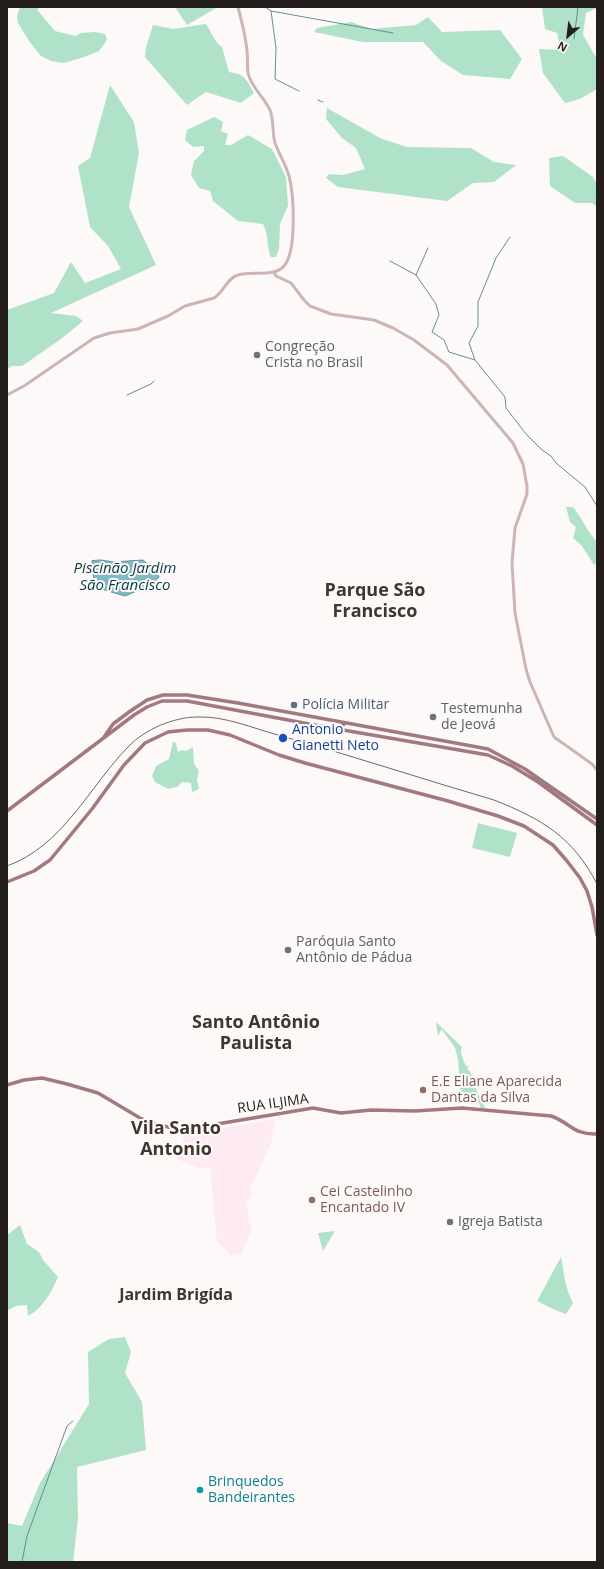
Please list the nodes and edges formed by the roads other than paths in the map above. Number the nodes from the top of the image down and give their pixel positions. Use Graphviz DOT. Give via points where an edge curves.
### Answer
graph roads {
  1 [pos="238,7"];
  2 [pos="274,272"];
  3 [pos="7,395"];
  4 [pos="294,713"];
  5 [pos="316,717"];
  6 [pos="289,720"];
  7 [pos="116,722"];
  8 [pos="300,722"];
  9 [pos="345,722"];
  10 [pos="370,727"];
  11 [pos="118,728"];
  12 [pos="332,728"];
  13 [pos="379,728"];
  14 [pos="368,734"];
  15 [pos="379,736"];
  16 [pos="102,740"];
  17 [pos="489,750"];
  18 [pos="488,755"];
  19 [pos="513,764"];
  20 [pos="597,770"];
  21 [pos="7,811"];
  22 [pos="597,819"];
  23 [pos="597,825"];
  24 [pos="7,882"];
  25 [pos="597,935"];
  26 [pos="7,1085"];
  27 [pos="597,1134"];
  1 -- 2 [label="street" via="245,38 248,74 270,110 276,143 290,182 294,218 289,256 282,269"];
  2 -- 3 [label="street" via="236,275 214,298 185,306 138,329 94,338"];
  2 -- 20 [label="street" via="276,276 291,283 310,306 331,314 374,320 414,340 447,365 513,442 523,464 527,486 527,494 513,536 512,563 515,613 530,682 554,737"];
  4 -- 5 [label="main road"];
  4 -- 6 [label="main road"];
  4 -- 7 [label="main road" via="187,695 163,695 147,700"];
  5 -- 8 [label="main road" via="301,717"];
  5 -- 9 [label="main road"];
  6 -- 8 [label="main road"];
  6 -- 11 [label="main road" via="177,700 162,701 147,707"];
  7 -- 11 [label="main road"];
  7 -- 16 [label="main road"];
  8 -- 12 [label="main road"];
  9 -- 10 [label="main road"];
  9 -- 12 [label="main road" via="342,726"];
  10 -- 13 [label="main road"];
  10 -- 14 [label="main road"];
  11 -- 16 [label="main road"];
  12 -- 14 [label="main road"];
  13 -- 15 [label="main road"];
  13 -- 17 [label="main road"];
  14 -- 15 [label="main road"];
  15 -- 18 [label="main road"];
  16 -- 21 [label="main road"];
  17 -- 18 [label="main road"];
  17 -- 19 [label="main road"];
  18 -- 19 [label="main road"];
  19 -- 22 [label="main road" via="551,786"];
  19 -- 23 [label="main road"];
  24 -- 25 [label="main road" via="34,871 50,860 145,742 168,732 218,731 279,755 453,802 524,826 560,852 583,883 592,907"];
  26 -- 27 [label="main road, RUA ILJIMA" via="42,1078 67,1084 98,1093 140,1118 181,1130 313,1108 341,1113 462,1108 551,1116 579,1133"];
}
